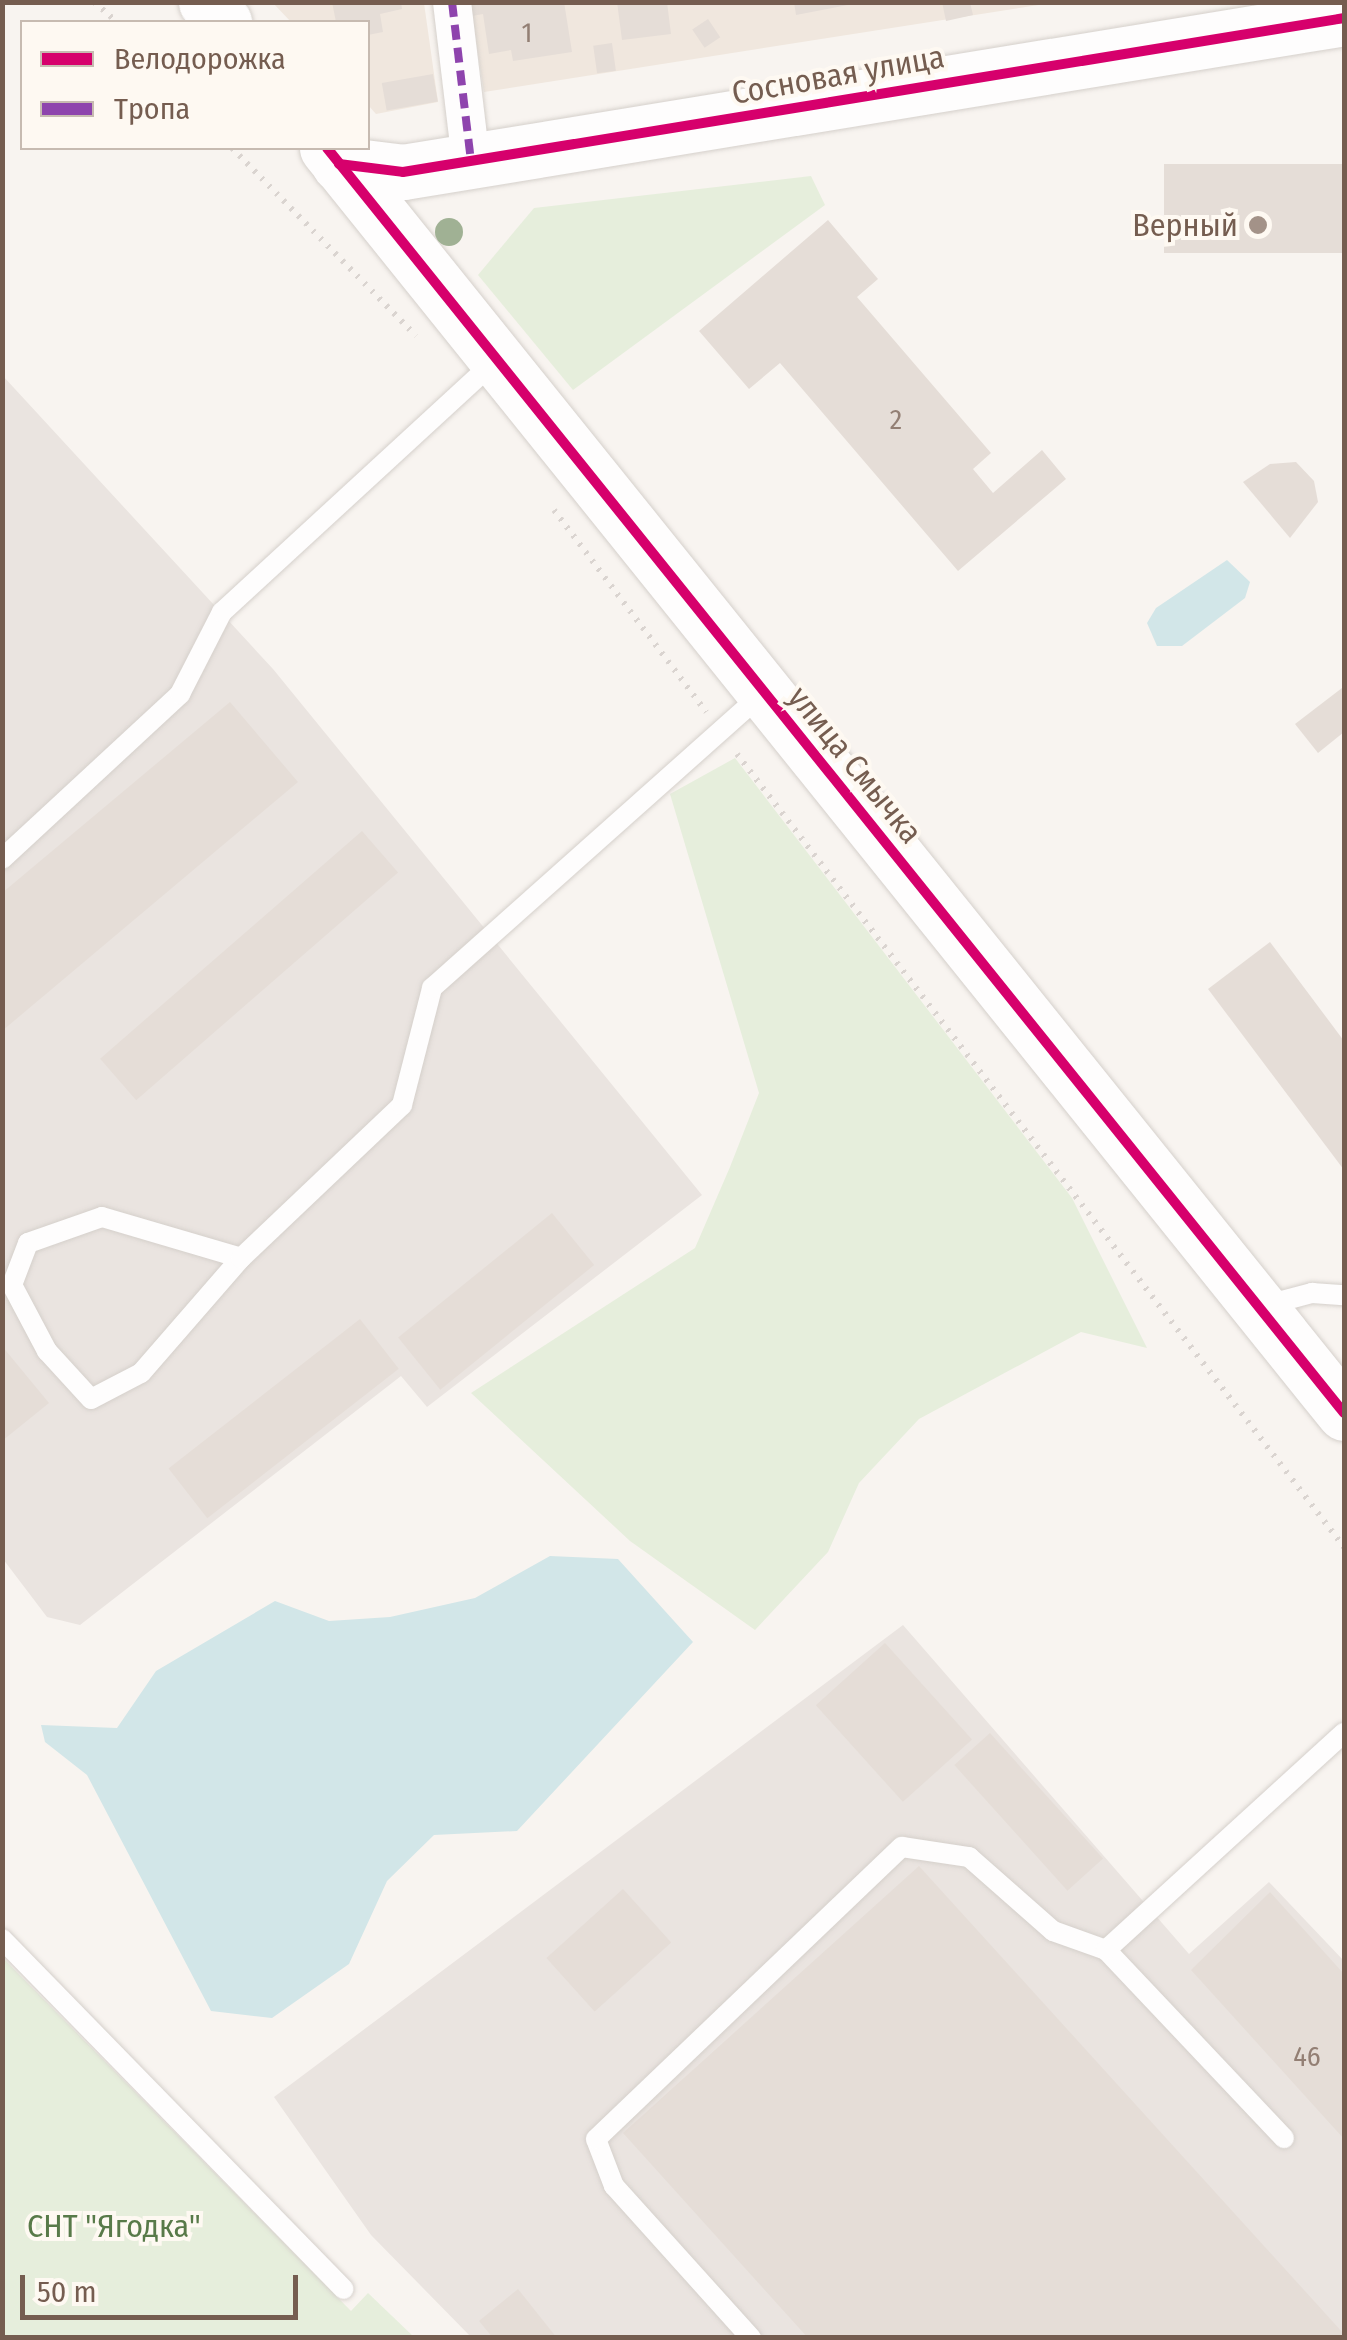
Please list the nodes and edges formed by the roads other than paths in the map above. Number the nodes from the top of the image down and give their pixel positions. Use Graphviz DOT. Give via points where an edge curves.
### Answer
graph roads {
  1 [pos="452,2"];
  2 [pos="1244,18"];
  3 [pos="1344,18"];
  4 [pos="333,156"];
  5 [pos="471,162"];
  6 [pos="480,375"];
  7 [pos="764,692"];
  8 [pos="2,859"];
  9 [pos="240,1258"];
  10 [pos="1344,1295"];
  11 [pos="1259,1307"];
  12 [pos="1344,1414"];
  13 [pos="1344,1732"];
  14 [pos="2,1938"];
  15 [pos="1106,1950"];
  16 [pos="1284,2138"];
  17 [pos="344,2289"];
  18 [pos="751,2338"];
  1 -- 5 [label="street"];
  2 -- 3 [label="street, Сосновая улица"];
  2 -- 5 [label="street, Сосновая улица"];
  4 -- 5 [label="street, Сосновая улица" via="403,172"];
  4 -- 6 [label="street, улица Смычка"];
  6 -- 7 [label="street, улица Смычка"];
  6 -- 8 [label="lane" via="222,612 180,694"];
  7 -- 9 [label="lane" via="432,988 402,1105"];
  7 -- 11 [label="street, улица Смычка"];
  9 -- 9 [label="lane" via="141,1372 91,1399 47,1351 12,1285 28,1244 102,1216"];
  10 -- 11 [label="lane" via="1312,1293"];
  11 -- 12 [label="street, улица Смычка"];
  13 -- 15 [label="lane"];
  14 -- 17 [label="lane"];
  15 -- 16 [label="lane"];
  15 -- 18 [label="lane" via="1053,1931 969,1857 902,1847 596,2140 614,2186"];
}
